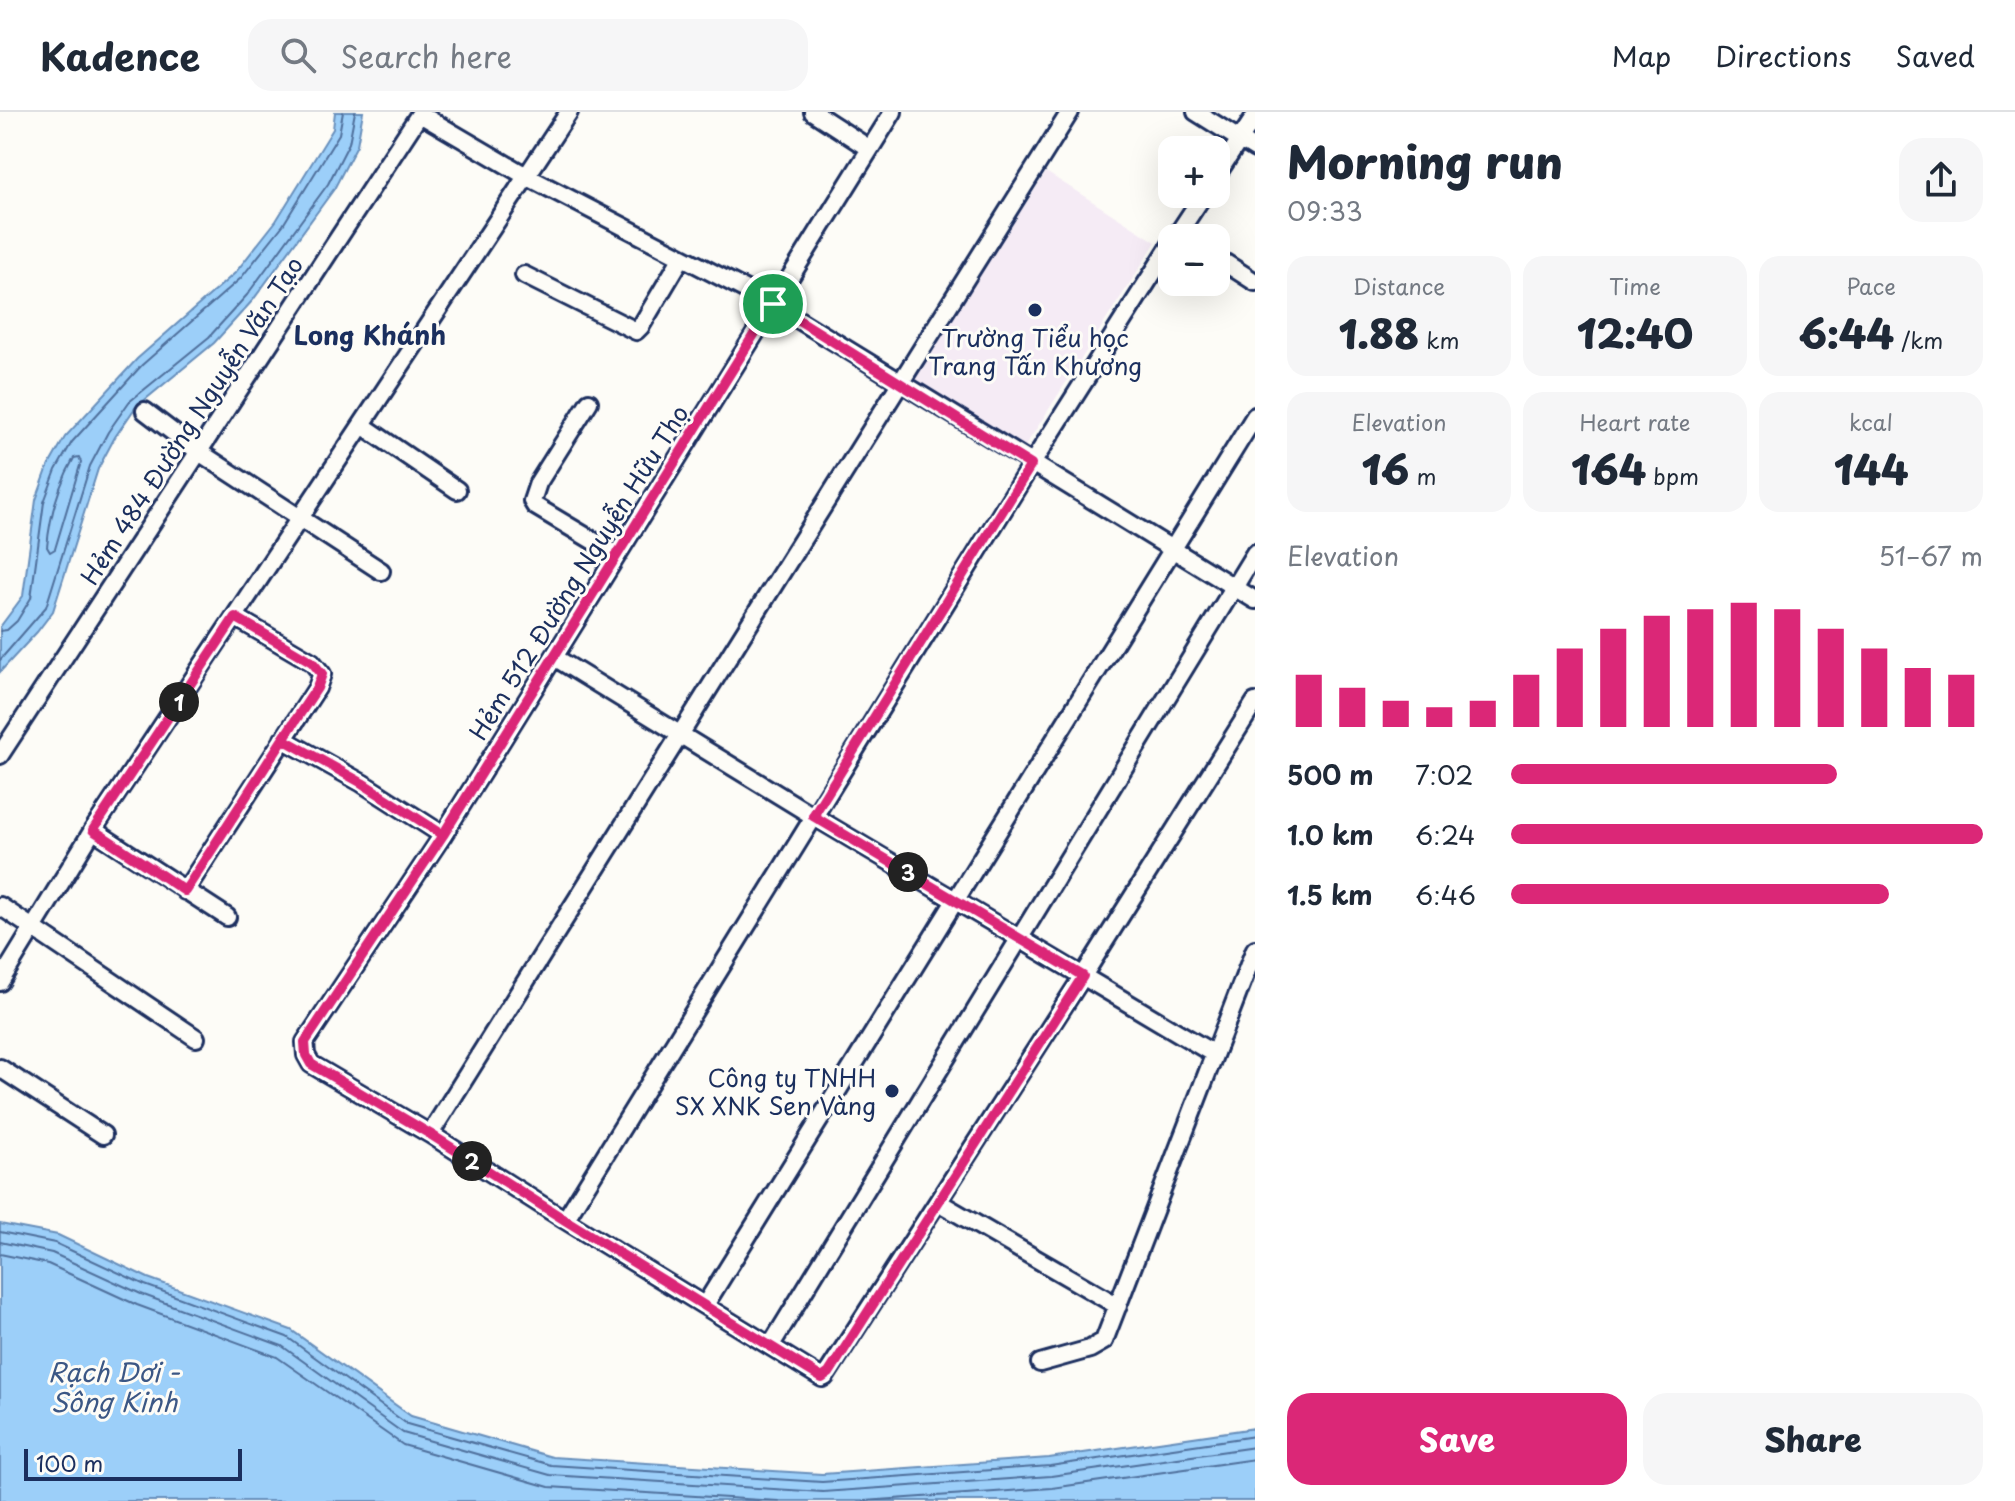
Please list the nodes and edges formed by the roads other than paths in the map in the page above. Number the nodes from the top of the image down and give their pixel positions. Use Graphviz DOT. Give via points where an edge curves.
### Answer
graph roads {
  1 [pos="569,112"];
  2 [pos="813,112"];
  3 [pos="893,112"];
  4 [pos="1070,112"];
  5 [pos="1196,112"];
  6 [pos="421,113"];
  7 [pos="1255,116"];
  8 [pos="1240,140"];
  9 [pos="870,149"];
  10 [pos="1255,149"];
  11 [pos="1230,155"];
  12 [pos="526,176"];
  13 [pos="682,257"];
  14 [pos="1230,266"];
  15 [pos="1158,270"];
  16 [pos="524,275"];
  17 [pos="1255,282"];
  18 [pos="773,304"];
  19 [pos="899,383"];
  20 [pos="589,402"];
  21 [pos="145,411"];
  22 [pos="1255,416"];
  23 [pos="362,425"];
  24 [pos="199,452"];
  25 [pos="1031,465"];
  26 [pos="457,490"];
  27 [pos="301,518"];
  28 [pos="1172,550"];
  29 [pos="1255,553"];
  30 [pos="617,555"];
  31 [pos="381,571"];
  32 [pos="1234,588"];
  33 [pos="1255,600"];
  34 [pos="235,617"];
  35 [pos="554,657"];
  36 [pos="1255,702"];
  37 [pos="680,734"];
  38 [pos="283,739"];
  39 [pos="0,755"];
  40 [pos="813,816"];
  41 [pos="93,830"];
  42 [pos="443,835"];
  43 [pos="185,891"];
  44 [pos="955,900"];
  45 [pos="0,906"];
  46 [pos="227,917"];
  47 [pos="31,927"];
  48 [pos="1019,938"];
  49 [pos="1255,949"];
  50 [pos="1083,976"];
  51 [pos="0,982"];
  52 [pos="196,1038"];
  53 [pos="1214,1054"];
  54 [pos="0,1068"];
  55 [pos="430,1134"];
  56 [pos="103,1135"];
  57 [pos="938,1202"];
  58 [pos="565,1220"];
  59 [pos="705,1305"];
  60 [pos="1118,1306"];
  61 [pos="771,1345"];
  62 [pos="1040,1363"];
  1 -- 12 [label="street"];
  2 -- 9 [label="street"];
  3 -- 9 [label="street, Hẻm 512 Đường Nguyễn Hữu Thọ"];
  4 -- 19 [label="street"];
  5 -- 8 [label="street"];
  6 -- 12 [label="street"];
  6 -- 24 [label="street, Hẻm 484 Đường Nguyễn Văn Tạo"];
  7 -- 8 [label="street"];
  8 -- 10 [label="street"];
  8 -- 11 [label="street"];
  9 -- 18 [label="street, Hẻm 512 Đường Nguyễn Hữu Thọ"];
  12 -- 13 [label="street"];
  12 -- 23 [label="street"];
  13 -- 16 [label="street" via="636,331"];
  13 -- 18 [label="street"];
  14 -- 17 [label="street"];
  15 -- 25 [label="street"];
  18 -- 19 [label="street"];
  18 -- 30 [label="street, Hẻm 512 Đường Nguyễn Hữu Thọ"];
  19 -- 25 [label="street"];
  19 -- 37 [label="street"];
  20 -- 30 [label="street" via="532,501"];
  21 -- 24 [label="street"];
  22 -- 28 [label="street"];
  23 -- 26 [label="street"];
  23 -- 27 [label="street"];
  24 -- 27 [label="street"];
  24 -- 39 [label="street, Hẻm 484 Đường Nguyễn Văn Tạo"];
  25 -- 28 [label="street"];
  25 -- 40 [label="street"];
  27 -- 31 [label="street"];
  27 -- 34 [label="street"];
  28 -- 32 [label="street"];
  28 -- 44 [label="street"];
  29 -- 32 [label="street"];
  30 -- 35 [label="street, Hẻm 512 Đường Nguyễn Hữu Thọ"];
  32 -- 33 [label="street"];
  32 -- 48 [label="street"];
  34 -- 38 [label="street" via="312,662 322,674"];
  34 -- 41 [label="street"];
  35 -- 37 [label="street"];
  35 -- 42 [label="street, Hẻm 512 Đường Nguyễn Hữu Thọ"];
  36 -- 50 [label="street"];
  37 -- 40 [label="street"];
  37 -- 55 [label="street"];
  38 -- 42 [label="street"];
  38 -- 43 [label="street"];
  40 -- 44 [label="street"];
  40 -- 58 [label="street"];
  41 -- 43 [label="street"];
  41 -- 47 [label="street"];
  42 -- 55 [label="street, Hẻm 512 Đường Nguyễn Hữu Thọ" via="305,1042 311,1064"];
  43 -- 46 [label="street"];
  44 -- 48 [label="street"];
  44 -- 59 [label="street"];
  45 -- 47 [label="street"];
  47 -- 51 [label="street"];
  47 -- 52 [label="street"];
  48 -- 50 [label="street"];
  48 -- 61 [label="street"];
  49 -- 53 [label="street"];
  50 -- 53 [label="street"];
  50 -- 57 [label="street"];
  53 -- 60 [label="street"];
  54 -- 56 [label="street"];
  55 -- 58 [label="street"];
  57 -- 60 [label="street"];
  57 -- 61 [label="street" via="825,1377"];
  58 -- 59 [label="street"];
  59 -- 61 [label="street"];
  60 -- 62 [label="street" via="1098,1346"];
}
